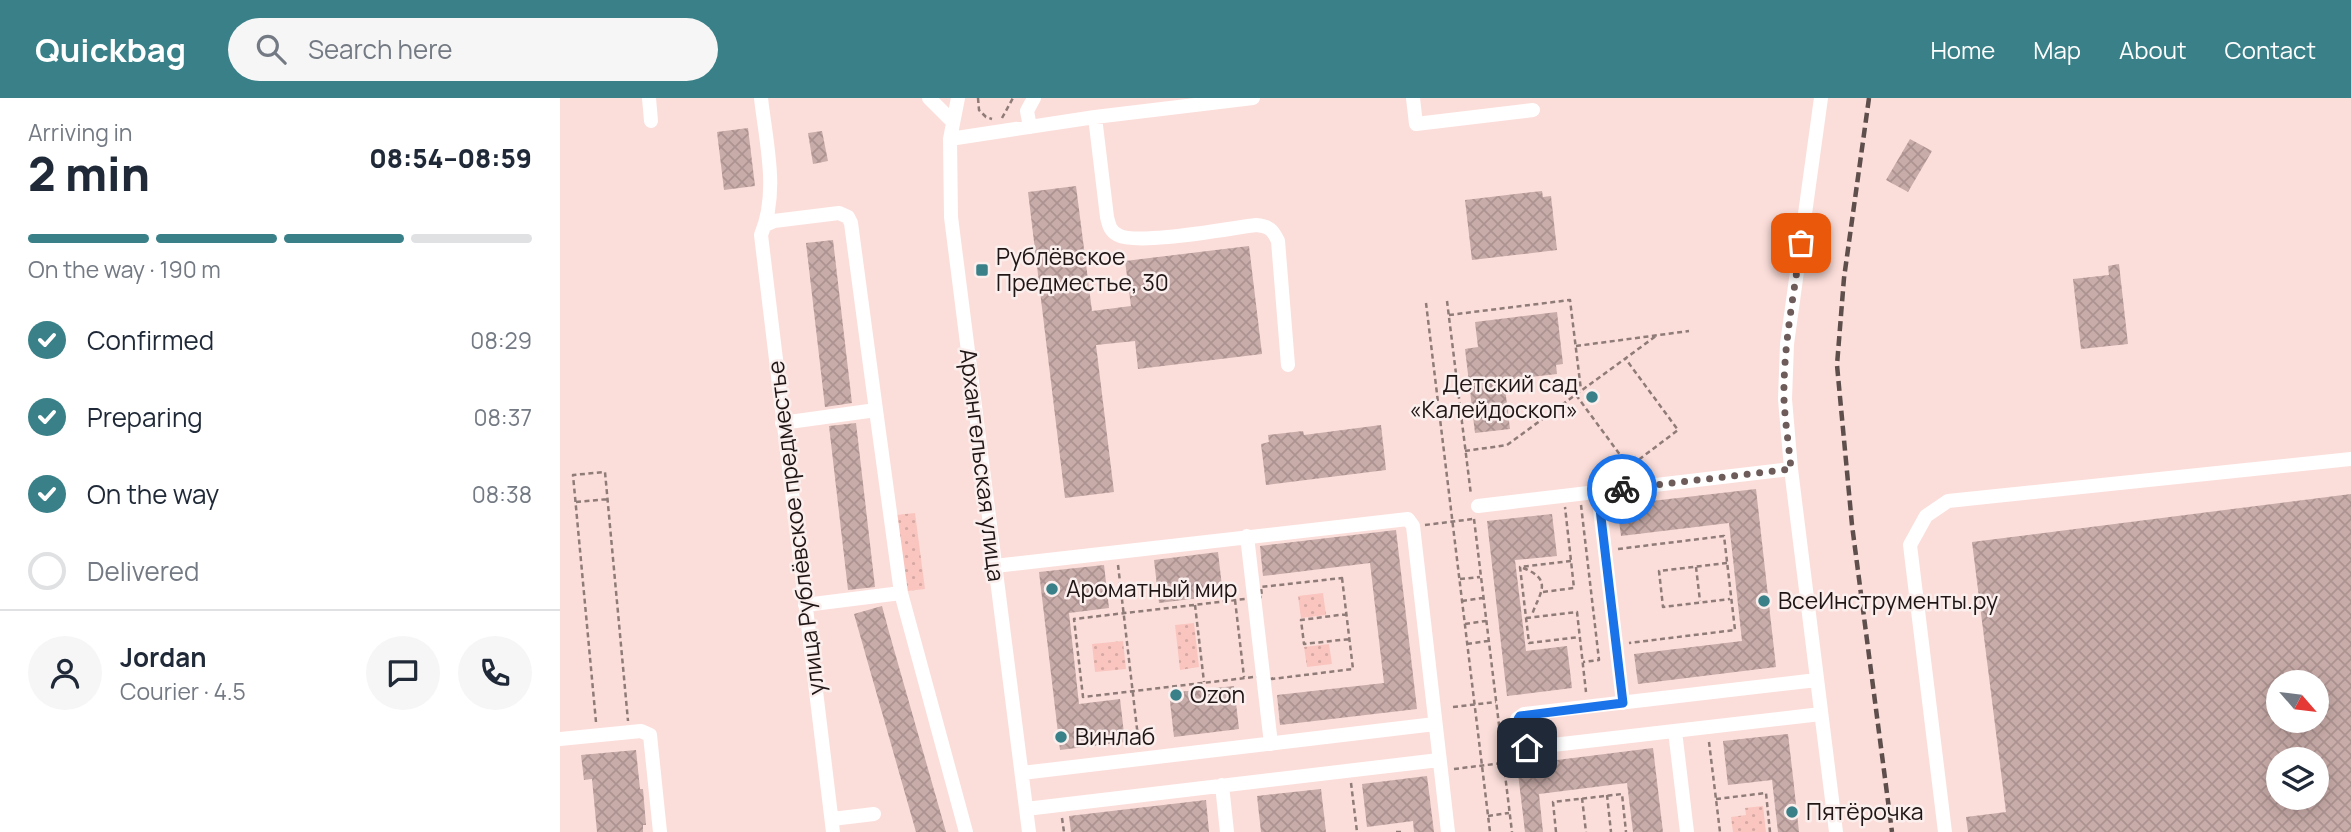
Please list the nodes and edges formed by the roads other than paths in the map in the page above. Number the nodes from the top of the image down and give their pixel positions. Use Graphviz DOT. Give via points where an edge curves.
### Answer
graph roads {
  1 [pos="649,98"];
  2 [pos="761,98"];
  3 [pos="929,98"];
  4 [pos="958,98"];
  5 [pos="1034,98"];
  6 [pos="1253,98"];
  7 [pos="1413,98"];
  8 [pos="1821,98"];
  9 [pos="1533,110"];
  10 [pos="1095,117"];
  11 [pos="651,121"];
  12 [pos="953,122"];
  13 [pos="1030,127"];
  14 [pos="950,139"];
  15 [pos="765,225"];
  16 [pos="1287,365"];
  17 [pos="876,410"];
  18 [pos="782,423"];
  19 [pos="2351,459"];
  20 [pos="1791,469"];
  21 [pos="1598,492"];
  22 [pos="1475,501"];
  23 [pos="1247,536"];
  24 [pos="995,566"];
  25 [pos="901,593"];
  26 [pos="805,605"];
  27 [pos="1817,680"];
  28 [pos="1623,703"];
  29 [pos="1821,714"];
  30 [pos="1435,724"];
  31 [pos="1675,731"];
  32 [pos="560,739"];
  33 [pos="1271,744"];
  34 [pos="1440,765"];
  35 [pos="1022,773"];
  36 [pos="1222,785"];
  37 [pos="1026,809"];
  38 [pos="874,814"];
  39 [pos="833,826"];
  40 [pos="660,832"];
  41 [pos="966,832"];
  42 [pos="1029,832"];
  43 [pos="1227,832"];
  44 [pos="1448,832"];
  45 [pos="1687,832"];
  46 [pos="1836,832"];
  47 [pos="1945,832"];
  1 -- 11 [label="street"];
  2 -- 15 [label="street, улица Рублёвское предместье" via="772,190"];
  3 -- 12 [label="street"];
  4 -- 12 [label="street, Архангельская улица"];
  5 -- 13 [label="street" via="1027,111"];
  6 -- 10 [label="street"];
  7 -- 9 [label="street" via="1416,124"];
  8 -- 20 [label="street" via="1787,344 1784,399"];
  10 -- 13 [label="street"];
  10 -- 16 [label="street" via="1107,217 1118,235 1140,239 1256,225 1274,231"];
  12 -- 14 [label="street, Архангельская улица"];
  13 -- 14 [label="street"];
  14 -- 24 [label="street, Архангельская улица" via="951,217"];
  15 -- 17 [label="street" via="839,213 848,216"];
  15 -- 18 [label="street, улица Рублёвское предместье" via="761,235"];
  17 -- 18 [label="street"];
  17 -- 25 [label="street"];
  18 -- 26 [label="street, улица Рублёвское предместье"];
  19 -- 47 [label="street" via="1948,501 1926,516 1910,545"];
  20 -- 21 [label="street"];
  20 -- 27 [label="street"];
  21 -- 22 [label="street"];
  21 -- 28 [label="street"];
  23 -- 24 [label="street"];
  23 -- 30 [label="street" via="1408,519 1413,526"];
  23 -- 33 [label="street"];
  24 -- 35 [label="street, Архангельская улица"];
  25 -- 26 [label="street"];
  25 -- 41 [label="street"];
  26 -- 39 [label="street, улица Рублёвское предместье"];
  27 -- 28 [label="street"];
  27 -- 29 [label="street"];
  28 -- 31 [label="street" via="1520,716 1520,746"];
  29 -- 31 [label="street"];
  29 -- 46 [label="street"];
  30 -- 33 [label="street"];
  30 -- 34 [label="street"];
  31 -- 45 [label="street"];
  32 -- 40 [label="street" via="646,732 652,740"];
  33 -- 35 [label="street"];
  34 -- 36 [label="street"];
  34 -- 44 [label="street"];
  35 -- 37 [label="street, Архангельская улица"];
  36 -- 37 [label="street"];
  36 -- 43 [label="street"];
  37 -- 42 [label="street, Архангельская улица"];
  38 -- 39 [label="street"];
}
